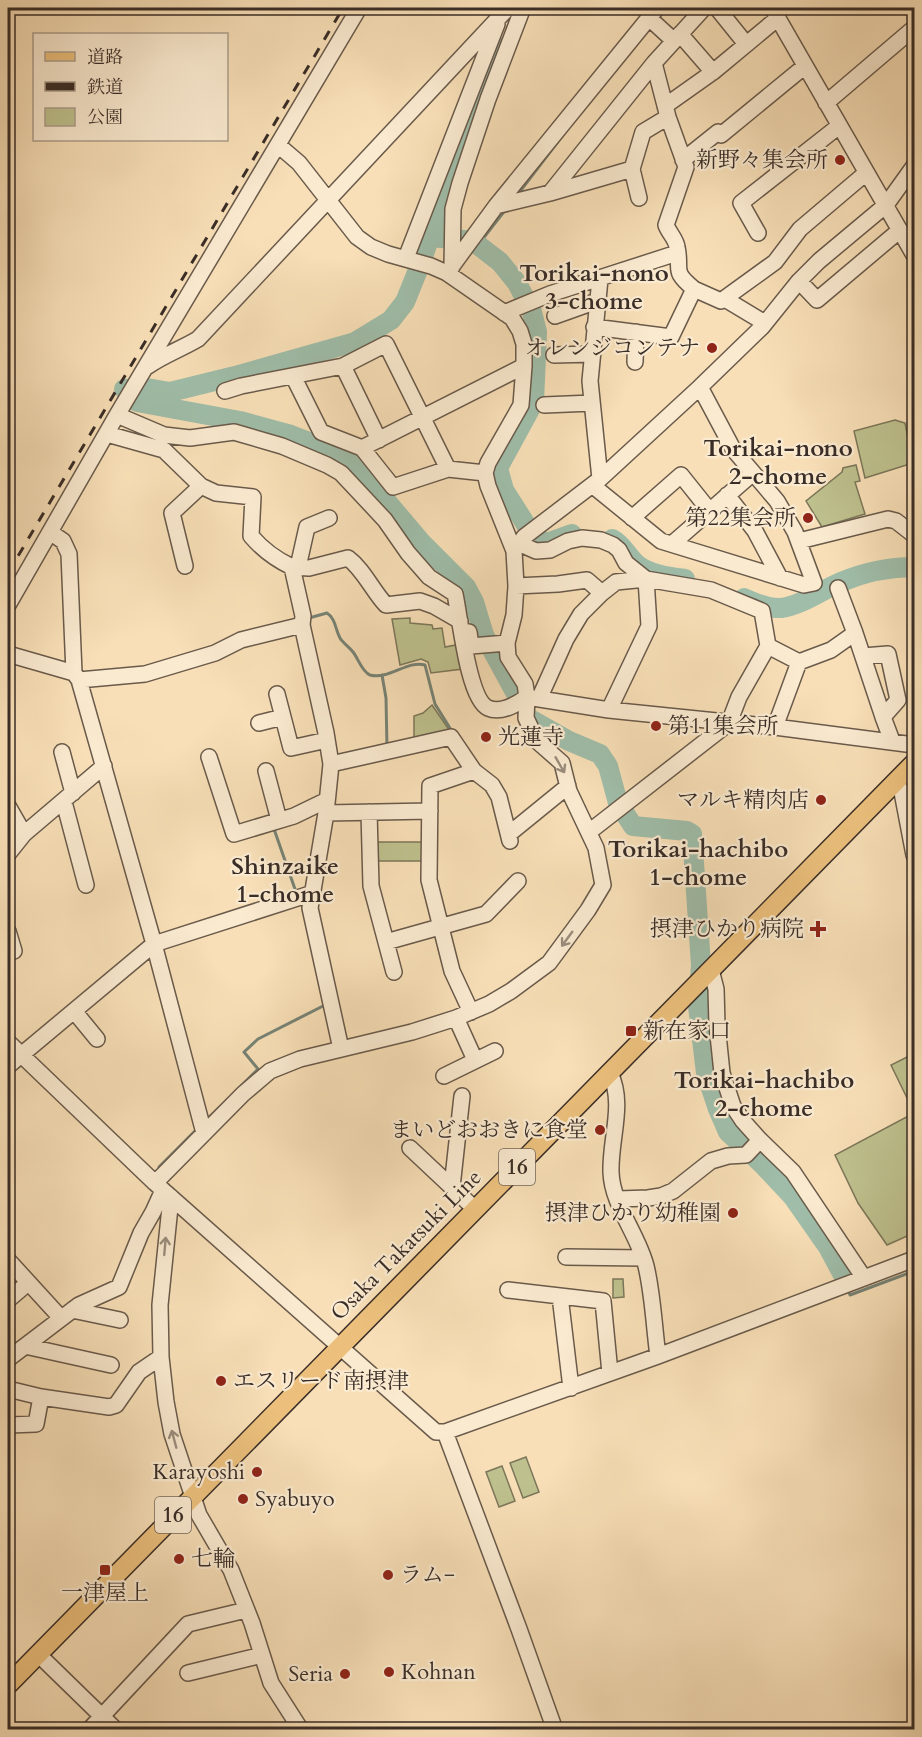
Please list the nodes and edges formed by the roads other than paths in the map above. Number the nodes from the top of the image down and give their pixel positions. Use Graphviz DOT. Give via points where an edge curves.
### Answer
graph roads {
  1 [pos="359,8"];
  2 [pos="519,8"];
  3 [pos="704,8"];
  4 [pos="717,8"];
  5 [pos="504,11"];
  6 [pos="653,13"];
  7 [pos="775,13"];
  8 [pos="915,28"];
  9 [pos="676,37"];
  10 [pos="746,44"];
  11 [pos="654,63"];
  12 [pos="805,66"];
  13 [pos="713,72"];
  14 [pos="826,103"];
  15 [pos="667,111"];
  16 [pos="839,126"];
  17 [pos="278,146"];
  18 [pos="683,160"];
  19 [pos="915,166"];
  20 [pos="632,169"];
  21 [pos="866,173"];
  22 [pos="550,193"];
  23 [pos="639,198"];
  24 [pos="329,200"];
  25 [pos="505,203"];
  26 [pos="886,206"];
  27 [pos="900,230"];
  28 [pos="758,233"];
  29 [pos="459,246"];
  30 [pos="677,253"];
  31 [pos="915,255"];
  32 [pos="409,259"];
  33 [pos="449,270"];
  34 [pos="600,279"];
  35 [pos="799,281"];
  36 [pos="694,289"];
  37 [pos="724,299"];
  38 [pos="597,302"];
  39 [pos="504,313"];
  40 [pos="555,315"];
  41 [pos="174,318"];
  42 [pos="765,323"];
  43 [pos="594,327"];
  44 [pos="636,332"];
  45 [pos="198,339"];
  46 [pos="592,354"];
  47 [pos="554,355"];
  48 [pos="635,362"];
  49 [pos="343,366"];
  50 [pos="524,366"];
  51 [pos="144,371"];
  52 [pos="293,376"];
  53 [pos="700,387"];
  54 [pos="225,392"];
  55 [pos="592,403"];
  56 [pos="544,405"];
  57 [pos="121,408"];
  58 [pos="424,418"];
  59 [pos="107,434"];
  60 [pos="379,440"];
  61 [pos="362,448"];
  62 [pos="448,469"];
  63 [pos="485,473"];
  64 [pos="753,473"];
  65 [pos="596,482"];
  66 [pos="201,486"];
  67 [pos="727,495"];
  68 [pos="709,510"];
  69 [pos="329,518"];
  70 [pos="632,518"];
  71 [pos="50,532"];
  72 [pos="915,535"];
  73 [pos="799,541"];
  74 [pos="519,544"];
  75 [pos="672,544"];
  76 [pos="185,566"];
  77 [pos="295,567"];
  78 [pos="780,578"];
  79 [pos="646,579"];
  80 [pos="516,586"];
  81 [pos="837,588"];
  82 [pos="602,593"];
  83 [pos="8,605"];
  84 [pos="460,616"];
  85 [pos="303,621"];
  86 [pos="855,633"];
  87 [pos="507,643"];
  88 [pos="768,646"];
  89 [pos="8,654"];
  90 [pos="863,656"];
  91 [pos="798,662"];
  92 [pos="76,677"];
  93 [pos="277,694"];
  94 [pos="533,698"];
  95 [pos="609,710"];
  96 [pos="283,717"];
  97 [pos="883,717"];
  98 [pos="259,723"];
  99 [pos="729,723"];
  100 [pos="775,727"];
  101 [pos="327,740"];
  102 [pos="892,741"];
  103 [pos="915,745"];
  104 [pos="62,752"];
  105 [pos="209,757"];
  106 [pos="915,763"];
  107 [pos="331,764"];
  108 [pos="104,766"];
  109 [pos="267,771"];
  110 [pos="474,771"];
  111 [pos="896,783"];
  112 [pos="567,786"];
  113 [pos="69,797"];
  114 [pos="8,806"];
  115 [pos="326,806"];
  116 [pos="430,811"];
  117 [pos="369,812"];
  118 [pos="279,820"];
  119 [pos="590,832"];
  120 [pos="24,834"];
  121 [pos="8,854"];
  122 [pos="915,855"];
  123 [pos="518,881"];
  124 [pos="86,885"];
  125 [pos="302,897"];
  126 [pos="441,927"];
  127 [pos="8,931"];
  128 [pos="386,942"];
  129 [pos="155,949"];
  130 [pos="14,951"];
  131 [pos="394,972"];
  132 [pos="704,977"];
  133 [pos="74,1011"];
  134 [pos="471,1012"];
  135 [pos="456,1018"];
  136 [pos="97,1039"];
  137 [pos="8,1042"];
  138 [pos="341,1049"];
  139 [pos="495,1051"];
  140 [pos="21,1054"];
  141 [pos="475,1060"];
  142 [pos="8,1066"];
  143 [pos="610,1073"];
  144 [pos="444,1076"];
  145 [pos="462,1096"];
  146 [pos="203,1127"];
  147 [pos="760,1140"];
  148 [pos="410,1148"];
  149 [pos="452,1187"];
  150 [pos="163,1190"];
  151 [pos="618,1199"];
  152 [pos="476,1209"];
  153 [pos="566,1257"];
  154 [pos="644,1258"];
  155 [pos="915,1259"];
  156 [pos="8,1260"];
  157 [pos="864,1278"];
  158 [pos="28,1283"];
  159 [pos="508,1290"];
  160 [pos="560,1296"];
  161 [pos="8,1300"];
  162 [pos="66,1314"];
  163 [pos="120,1320"];
  164 [pos="25,1346"];
  165 [pos="339,1346"];
  166 [pos="658,1356"];
  167 [pos="161,1357"];
  168 [pos="8,1359"];
  169 [pos="111,1365"];
  170 [pos="610,1373"];
  171 [pos="571,1388"];
  172 [pos="8,1389"];
  173 [pos="41,1396"];
  174 [pos="8,1425"];
  175 [pos="445,1432"];
  176 [pos="194,1494"];
  177 [pos="246,1610"];
  178 [pos="38,1654"];
  179 [pos="262,1655"];
  180 [pos="188,1672"];
  181 [pos="8,1685"];
  182 [pos="104,1715"];
  183 [pos="89,1730"];
  184 [pos="116,1730"];
  185 [pos="301,1730"];
  186 [pos="555,1730"];
  1 -- 17 [label="street"];
  2 -- 29 [label="street" via="522,10 460,183 453,215"];
  3 -- 9 [label="street"];
  4 -- 10 [label="street"];
  5 -- 24 [label="street"];
  5 -- 32 [label="street"];
  6 -- 9 [label="street"];
  6 -- 25 [label="street"];
  7 -- 10 [label="street"];
  7 -- 12 [label="street"];
  8 -- 14 [label="street"];
  9 -- 11 [label="street"];
  9 -- 13 [label="street"];
  10 -- 13 [label="street"];
  11 -- 15 [label="street"];
  11 -- 22 [label="street"];
  12 -- 14 [label="street"];
  12 -- 18 [label="street" via="722,135 718,132"];
  13 -- 15 [label="street"];
  14 -- 16 [label="street"];
  15 -- 18 [label="street"];
  15 -- 20 [label="street" via="643,132"];
  16 -- 21 [label="street"];
  16 -- 28 [label="street" via="741,203"];
  17 -- 24 [label="street" via="299,163"];
  17 -- 41 [label="street"];
  18 -- 30 [label="street" via="686,167 666,225 677,244"];
  19 -- 26 [label="street"];
  20 -- 22 [label="street"];
  20 -- 23 [label="street"];
  21 -- 26 [label="street"];
  21 -- 37 [label="street" via="800,229 775,262"];
  22 -- 25 [label="street"];
  24 -- 32 [label="street" via="357,237 371,247"];
  24 -- 45 [label="street"];
  25 -- 29 [label="street"];
  26 -- 27 [label="street"];
  26 -- 35 [label="street"];
  27 -- 31 [label="street"];
  27 -- 35 [label="street" via="817,300"];
  29 -- 33 [label="street"];
  30 -- 34 [label="street"];
  30 -- 36 [label="street" via="680,277"];
  32 -- 33 [label="street"];
  33 -- 39 [label="street"];
  34 -- 38 [label="street"];
  34 -- 39 [label="street"];
  35 -- 42 [label="street"];
  36 -- 37 [label="street"];
  36 -- 44 [label="street" via="671,337"];
  37 -- 42 [label="street"];
  38 -- 40 [label="street"];
  38 -- 43 [label="street"];
  39 -- 50 [label="street" via="520,331"];
  41 -- 45 [label="street" via="186,339"];
  41 -- 51 [label="street"];
  42 -- 53 [label="street"];
  43 -- 44 [label="street"];
  43 -- 46 [label="street"];
  44 -- 48 [label="street"];
  45 -- 51 [label="street" via="160,358"];
  46 -- 47 [label="street"];
  46 -- 55 [label="street"];
  49 -- 52 [label="street"];
  49 -- 58 [label="street" via="386,344"];
  49 -- 60 [label="street"];
  50 -- 58 [label="street"];
  50 -- 63 [label="street" via="521,405"];
  51 -- 57 [label="street"];
  52 -- 54 [label="street"];
  52 -- 61 [label="street" via="321,432"];
  53 -- 64 [label="street" via="733,449"];
  53 -- 65 [label="street"];
  55 -- 56 [label="street"];
  55 -- 65 [label="street"];
  57 -- 59 [label="street"];
  57 -- 84 [label="street" via="164,435 190,438 234,432 282,446 341,473 385,520 429,577 455,594"];
  58 -- 60 [label="street"];
  58 -- 62 [label="street"];
  59 -- 66 [label="street" via="164,450"];
  59 -- 71 [label="street"];
  60 -- 61 [label="street"];
  61 -- 62 [label="street" via="393,487"];
  62 -- 63 [label="street"];
  63 -- 74 [label="street"];
  64 -- 67 [label="street"];
  64 -- 73 [label="street" via="777,501"];
  65 -- 70 [label="street"];
  65 -- 74 [label="street"];
  66 -- 76 [label="street" via="172,513"];
  66 -- 77 [label="street" via="216,493 253,497 251,536 275,558"];
  67 -- 68 [label="street"];
  67 -- 78 [label="street" via="755,531"];
  68 -- 70 [label="street" via="681,476"];
  68 -- 75 [label="street"];
  69 -- 77 [label="street" via="307,527"];
  70 -- 75 [label="street" via="661,541"];
  71 -- 83 [label="street"];
  71 -- 92 [label="street" via="63,541 69,554"];
  72 -- 73 [label="street" via="888,519"];
  73 -- 78 [label="street" via="814,583 804,585"];
  74 -- 79 [label="street" via="550,550 582,538 602,540 619,550 626,563"];
  74 -- 80 [label="street"];
  75 -- 78 [label="street"];
  77 -- 84 [label="street" via="309,568 348,558 357,564 386,605 420,601"];
  77 -- 85 [label="street"];
  79 -- 82 [label="street" via="616,582"];
  79 -- 88 [label="street" via="711,590 762,611"];
  79 -- 95 [label="street" via="649,626"];
  80 -- 82 [label="street" via="587,580"];
  80 -- 87 [label="street"];
  81 -- 86 [label="street"];
  82 -- 94 [label="street" via="581,614"];
  84 -- 87 [label="street" via="466,616 471,646"];
  84 -- 94 [label="street" via="470,680 478,699 496,710"];
  85 -- 92 [label="street" via="241,640 215,654 145,674"];
  85 -- 101 [label="street"];
  86 -- 90 [label="street"];
  86 -- 91 [label="street" via="831,650"];
  87 -- 94 [label="street" via="508,657"];
  88 -- 91 [label="street"];
  88 -- 99 [label="street"];
  89 -- 92 [label="street"];
  90 -- 97 [label="street"];
  90 -- 97 [label="street" via="888,654 898,700"];
  91 -- 100 [label="street"];
  92 -- 108 [label="street"];
  93 -- 96 [label="street"];
  94 -- 95 [label="street"];
  94 -- 112 [label="street, one-way" via="526,718 537,741 562,763"];
  95 -- 99 [label="street"];
  96 -- 98 [label="street"];
  96 -- 101 [label="street" via="291,748"];
  97 -- 102 [label="street"];
  99 -- 100 [label="street"];
  99 -- 119 [label="street"];
  100 -- 102 [label="street"];
  101 -- 107 [label="street"];
  102 -- 103 [label="street"];
  104 -- 113 [label="street"];
  105 -- 118 [label="street" via="231,803 234,834"];
  106 -- 111 [label="main road, Osaka Takatsuki Line / 16"];
  107 -- 110 [label="street" via="451,737"];
  107 -- 115 [label="street"];
  108 -- 113 [label="street"];
  108 -- 129 [label="street"];
  109 -- 118 [label="street"];
  110 -- 112 [label="street" via="492,785 499,797 510,837"];
  110 -- 116 [label="street" via="430,786"];
  111 -- 122 [label="street" via="902,792"];
  111 -- 132 [label="main road, Osaka Takatsuki Line / 16"];
  112 -- 119 [label="street"];
  113 -- 120 [label="street"];
  113 -- 124 [label="street" via="87,859"];
  114 -- 120 [label="street"];
  115 -- 117 [label="street"];
  115 -- 118 [label="street"];
  115 -- 125 [label="street"];
  116 -- 117 [label="street"];
  116 -- 126 [label="street" via="429,880"];
  117 -- 128 [label="street" via="371,886"];
  119 -- 134 [label="street, one-way" via="603,885 588,910 549,963 511,991"];
  120 -- 121 [label="street"];
  123 -- 126 [label="street" via="486,914"];
  125 -- 129 [label="street"];
  125 -- 138 [label="street" via="310,908"];
  126 -- 128 [label="street"];
  126 -- 134 [label="street" via="452,971"];
  127 -- 130 [label="street"];
  128 -- 131 [label="street"];
  129 -- 133 [label="street"];
  129 -- 146 [label="street"];
  132 -- 143 [label="main road, Osaka Takatsuki Line / 16"];
  132 -- 147 [label="street" via="716,989 722,1073 733,1106"];
  133 -- 136 [label="street"];
  133 -- 140 [label="street"];
  134 -- 135 [label="street"];
  135 -- 138 [label="street"];
  135 -- 141 [label="street"];
  137 -- 140 [label="street"];
  138 -- 146 [label="street" via="270,1071"];
  139 -- 141 [label="street"];
  140 -- 142 [label="street"];
  140 -- 150 [label="street"];
  141 -- 144 [label="street"];
  143 -- 151 [label="street" via="617,1087 611,1172"];
  143 -- 152 [label="main road, Osaka Takatsuki Line / 16"];
  145 -- 149 [label="street"];
  146 -- 150 [label="street"];
  147 -- 151 [label="street" via="746,1155 711,1161 673,1191 648,1198"];
  147 -- 157 [label="street" via="793,1172"];
  148 -- 149 [label="street"];
  149 -- 152 [label="street"];
  150 -- 162 [label="street" via="119,1287"];
  150 -- 165 [label="street"];
  167 -- 150 [label="street, one-way"];
  151 -- 154 [label="street"];
  152 -- 165 [label="main road, Osaka Takatsuki Line / 16"];
  153 -- 154 [label="street"];
  154 -- 166 [label="street"];
  155 -- 157 [label="street"];
  156 -- 158 [label="street"];
  157 -- 166 [label="street"];
  158 -- 161 [label="street"];
  158 -- 162 [label="street"];
  159 -- 160 [label="street"];
  160 -- 170 [label="street" via="603,1301"];
  160 -- 171 [label="street"];
  162 -- 163 [label="street"];
  162 -- 164 [label="street"];
  164 -- 168 [label="street"];
  164 -- 169 [label="street"];
  165 -- 175 [label="street" via="436,1432"];
  165 -- 176 [label="main road, Osaka Takatsuki Line / 16"];
  166 -- 170 [label="street"];
  167 -- 173 [label="street" via="139,1372 116,1405"];
  176 -- 167 [label="street, one-way" via="172,1434"];
  170 -- 171 [label="street"];
  171 -- 175 [label="street"];
  172 -- 173 [label="street"];
  173 -- 174 [label="street" via="36,1424"];
  175 -- 186 [label="street"];
  176 -- 177 [label="street" via="199,1515 231,1570"];
  176 -- 178 [label="main road, Osaka Takatsuki Line / 16"];
  177 -- 179 [label="street"];
  177 -- 182 [label="street" via="188,1624"];
  178 -- 181 [label="main road, Osaka Takatsuki Line / 16"];
  178 -- 182 [label="street"];
  179 -- 180 [label="street"];
  179 -- 185 [label="street" via="271,1683"];
  182 -- 183 [label="street"];
  182 -- 184 [label="street"];
}
